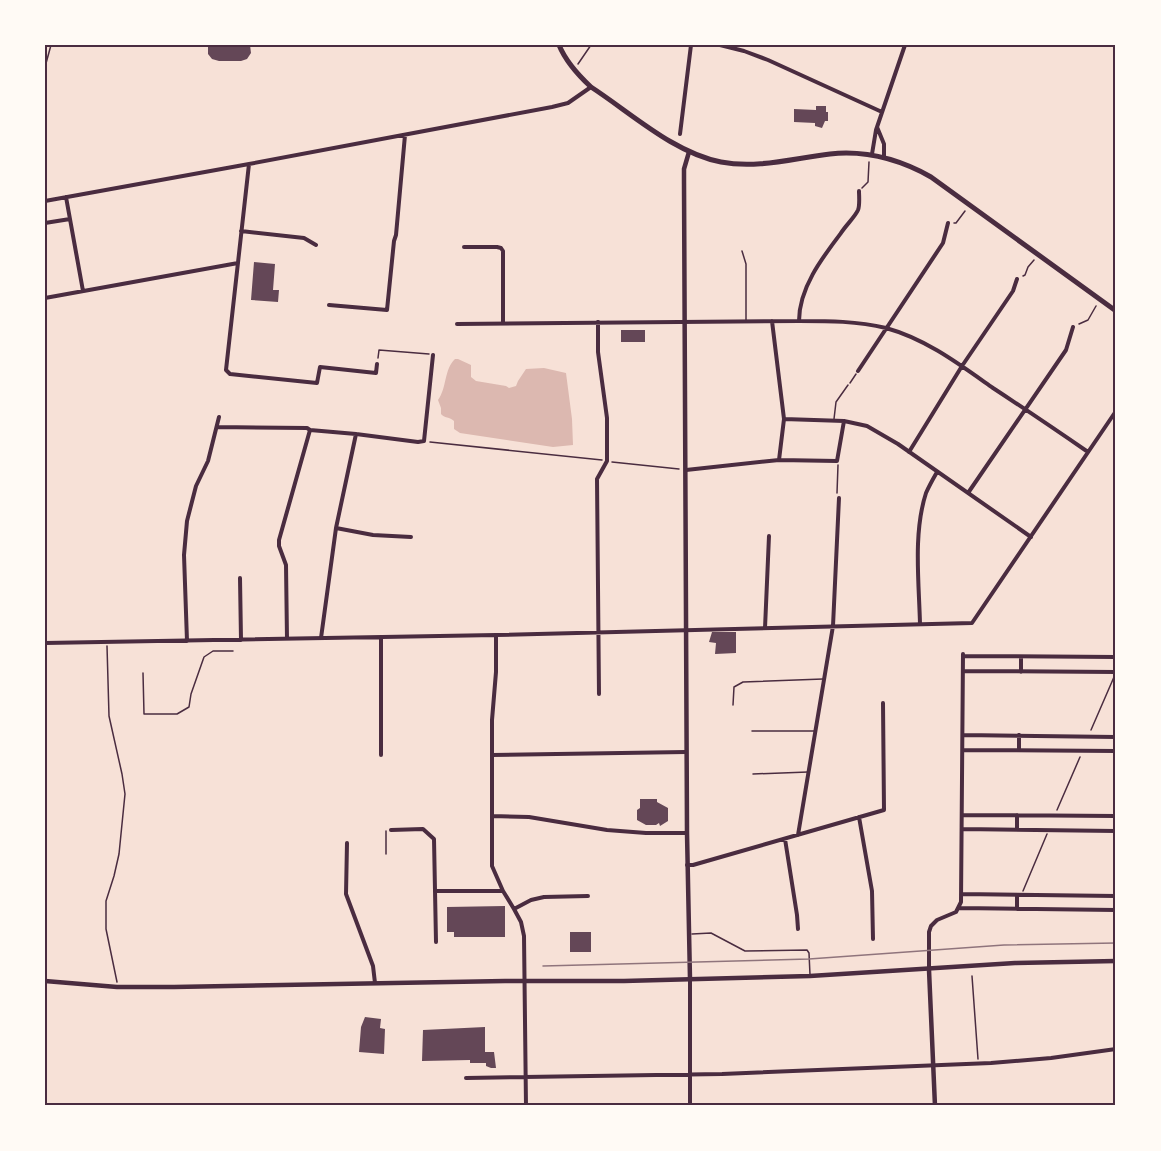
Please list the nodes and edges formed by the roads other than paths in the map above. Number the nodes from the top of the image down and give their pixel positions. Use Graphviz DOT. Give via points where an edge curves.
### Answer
graph roads {
  1 [pos="559,45"];
  2 [pos="691,45"];
  3 [pos="720,45"];
  4 [pos="905,45"];
  5 [pos="591,87"];
  6 [pos="882,112"];
  7 [pos="877,126"];
  8 [pos="680,134"];
  9 [pos="405,135"];
  10 [pos="689,152"];
  11 [pos="872,154"];
  12 [pos="884,156"];
  13 [pos="249,164"];
  14 [pos="859,191"];
  15 [pos="66,197"];
  16 [pos="45,201"];
  17 [pos="70,219"];
  18 [pos="45,223"];
  19 [pos="948,224"];
  20 [pos="241,231"];
  21 [pos="316,245"];
  22 [pos="464,247"];
  23 [pos="742,251"];
  24 [pos="238,263"];
  25 [pos="1017,279"];
  26 [pos="83,291"];
  27 [pos="45,298"];
  28 [pos="329,305"];
  29 [pos="1116,312"];
  30 [pos="746,321"];
  31 [pos="772,321"];
  32 [pos="799,321"];
  33 [pos="598,322"];
  34 [pos="685,322"];
  35 [pos="503,323"];
  36 [pos="457,324"];
  37 [pos="1073,327"];
  38 [pos="886,328"];
  39 [pos="433,354"];
  40 [pos="377,364"];
  41 [pos="962,366"];
  42 [pos="858,371"];
  43 [pos="848,385"];
  44 [pos="1025,409"];
  45 [pos="1116,411"];
  46 [pos="219,417"];
  47 [pos="784,418"];
  48 [pos="834,420"];
  49 [pos="844,421"];
  50 [pos="217,427"];
  51 [pos="310,430"];
  52 [pos="356,434"];
  53 [pos="909,452"];
  54 [pos="1088,452"];
  55 [pos="779,460"];
  56 [pos="686,470"];
  57 [pos="937,472"];
  58 [pos="968,493"];
  59 [pos="839,498"];
  60 [pos="336,528"];
  61 [pos="769,536"];
  62 [pos="411,537"];
  63 [pos="1031,537"];
  64 [pos="240,578"];
  65 [pos="920,624"];
  66 [pos="833,626"];
  67 [pos="765,628"];
  68 [pos="686,630"];
  69 [pos="597,632"];
  70 [pos="496,635"];
  71 [pos="381,637"];
  72 [pos="321,638"];
  73 [pos="287,639"];
  74 [pos="241,640"];
  75 [pos="187,641"];
  76 [pos="45,643"];
  77 [pos="1021,657"];
  78 [pos="1116,657"];
  79 [pos="963,671"];
  80 [pos="1021,672"];
  81 [pos="1116,672"];
  82 [pos="824,679"];
  83 [pos="599,694"];
  84 [pos="883,702"];
  85 [pos="733,705"];
  86 [pos="752,731"];
  87 [pos="815,731"];
  88 [pos="963,735"];
  89 [pos="1019,735"];
  90 [pos="1116,737"];
  91 [pos="963,750"];
  92 [pos="1019,750"];
  93 [pos="1116,751"];
  94 [pos="686,752"];
  95 [pos="381,755"];
  96 [pos="492,755"];
  97 [pos="809,772"];
  98 [pos="753,774"];
  99 [pos="962,815"];
  100 [pos="1017,815"];
  101 [pos="492,816"];
  102 [pos="1116,816"];
  103 [pos="859,817"];
  104 [pos="962,829"];
  105 [pos="391,830"];
  106 [pos="1017,830"];
  107 [pos="1116,831"];
  108 [pos="687,833"];
  109 [pos="798,835"];
  110 [pos="784,839"];
  111 [pos="346,843"];
  112 [pos="687,865"];
  113 [pos="435,891"];
  114 [pos="503,891"];
  115 [pos="962,894"];
  116 [pos="1020,894"];
  117 [pos="588,896"];
  118 [pos="1116,896"];
  119 [pos="959,908"];
  120 [pos="514,909"];
  121 [pos="1017,909"];
  122 [pos="1116,910"];
  123 [pos="798,929"];
  124 [pos="688,934"];
  125 [pos="873,939"];
  126 [pos="435,942"];
  127 [pos="1116,961"];
  128 [pos="929,969"];
  129 [pos="810,976"];
  130 [pos="690,979"];
  131 [pos="45,981"];
  132 [pos="524,981"];
  133 [pos="375,983"];
  134 [pos="1116,1048"];
  135 [pos="933,1065"];
  136 [pos="690,1075"];
  137 [pos="466,1078"];
  138 [pos="526,1078"];
  139 [pos="526,1106"];
  140 [pos="690,1106"];
  141 [pos="935,1106"];
  1 -- 5 [label="main road" via="565,58"];
  2 -- 8 [label="street"];
  3 -- 6 [label="street" via="768,60"];
  4 -- 6 [label="street"];
  5 -- 9 [label="street" via="568,103"];
  5 -- 10 [label="main road"];
  6 -- 7 [label="street"];
  7 -- 11 [label="street"];
  7 -- 12 [label="street"];
  9 -- 13 [label="street"];
  9 -- 28 [label="street" via="387,310"];
  10 -- 11 [label="main road" via="720,162 750,165 832,154"];
  10 -- 34 [label="main road" via="684,169"];
  11 -- 12 [label="main road"];
  12 -- 29 [label="main road" via="931,177"];
  13 -- 15 [label="street"];
  13 -- 20 [label="street"];
  14 -- 32 [label="street" via="859,208 804,292"];
  15 -- 16 [label="street"];
  15 -- 17 [label="street"];
  17 -- 18 [label="street"];
  17 -- 26 [label="street"];
  19 -- 38 [label="street" via="944,243"];
  20 -- 21 [label="street" via="304,238"];
  20 -- 24 [label="street"];
  22 -- 35 [label="street" via="503,250"];
  23 -- 30 [label="lane" via="746,264"];
  24 -- 26 [label="street"];
  24 -- 40 [label="street" via="226,370 230,374 317,383 320,368 376,374"];
  25 -- 41 [label="street" via="1013,291"];
  26 -- 27 [label="street"];
  30 -- 31 [label="street"];
  30 -- 34 [label="street"];
  31 -- 32 [label="street"];
  31 -- 47 [label="street"];
  32 -- 38 [label="street"];
  33 -- 34 [label="street"];
  33 -- 35 [label="street"];
  33 -- 69 [label="street" via="598,352 608,418 607,461 597,479"];
  34 -- 56 [label="main road"];
  35 -- 36 [label="street"];
  37 -- 44 [label="street" via="1066,350"];
  38 -- 41 [label="street" via="924,343"];
  38 -- 42 [label="street"];
  39 -- 52 [label="street" via="424,441"];
  41 -- 44 [label="street"];
  41 -- 53 [label="street"];
  43 -- 48 [label="lane" via="836,402"];
  44 -- 54 [label="street"];
  44 -- 58 [label="street"];
  45 -- 54 [label="street"];
  46 -- 50 [label="street"];
  47 -- 48 [label="street"];
  47 -- 55 [label="street"];
  48 -- 49 [label="street"];
  49 -- 53 [label="street" via="875,430"];
  49 -- 55 [label="street" via="837,461"];
  50 -- 51 [label="street"];
  50 -- 75 [label="street" via="187,521"];
  51 -- 52 [label="street"];
  51 -- 73 [label="street" via="279,540 286,565"];
  52 -- 60 [label="street"];
  53 -- 57 [label="street"];
  54 -- 63 [label="street"];
  55 -- 56 [label="street"];
  56 -- 68 [label="main road"];
  57 -- 58 [label="street"];
  57 -- 65 [label="street" via="926,492 918,540"];
  58 -- 63 [label="street"];
  59 -- 66 [label="street"];
  60 -- 62 [label="street"];
  60 -- 72 [label="street"];
  61 -- 67 [label="street"];
  63 -- 65 [label="street" via="972,623"];
  64 -- 74 [label="street"];
  65 -- 66 [label="street"];
  66 -- 67 [label="street"];
  66 -- 82 [label="street"];
  67 -- 68 [label="street"];
  68 -- 69 [label="street"];
  68 -- 94 [label="main road"];
  69 -- 70 [label="street"];
  69 -- 83 [label="street"];
  70 -- 71 [label="street"];
  70 -- 96 [label="street"];
  71 -- 72 [label="street"];
  71 -- 95 [label="street"];
  72 -- 73 [label="street"];
  73 -- 74 [label="street"];
  74 -- 75 [label="street"];
  75 -- 76 [label="street"];
  77 -- 78 [label="street"];
  77 -- 79 [label="street" via="963,655"];
  77 -- 80 [label="street"];
  79 -- 80 [label="street"];
  79 -- 88 [label="street"];
  80 -- 81 [label="street"];
  82 -- 85 [label="lane" via="743,682 734,687"];
  82 -- 87 [label="street"];
  84 -- 103 [label="street" via="884,810"];
  86 -- 87 [label="lane"];
  87 -- 97 [label="street"];
  88 -- 89 [label="street"];
  88 -- 91 [label="street"];
  89 -- 90 [label="street"];
  89 -- 92 [label="street"];
  91 -- 92 [label="street"];
  91 -- 99 [label="street"];
  92 -- 93 [label="street"];
  94 -- 96 [label="street"];
  94 -- 108 [label="main road"];
  96 -- 101 [label="street"];
  97 -- 98 [label="lane"];
  97 -- 109 [label="street"];
  99 -- 100 [label="street"];
  99 -- 104 [label="street"];
  100 -- 102 [label="street"];
  100 -- 106 [label="street"];
  101 -- 108 [label="street" via="529,817 607,830"];
  101 -- 114 [label="street" via="492,866"];
  103 -- 109 [label="street"];
  103 -- 125 [label="street" via="872,891"];
  104 -- 106 [label="street"];
  104 -- 115 [label="street"];
  105 -- 113 [label="street" via="423,829 434,839"];
  106 -- 107 [label="street"];
  108 -- 112 [label="main road"];
  109 -- 110 [label="street"];
  110 -- 112 [label="street"];
  110 -- 123 [label="street"];
  111 -- 133 [label="street" via="346,894 373,966"];
  112 -- 124 [label="main road"];
  113 -- 114 [label="street"];
  113 -- 126 [label="street"];
  114 -- 120 [label="street"];
  115 -- 116 [label="street"];
  115 -- 119 [label="street"];
  116 -- 118 [label="street"];
  116 -- 121 [label="street"];
  117 -- 120 [label="street" via="543,897"];
  119 -- 121 [label="street"];
  119 -- 128 [label="street" via="931,926"];
  120 -- 132 [label="street" via="524,936"];
  121 -- 122 [label="street"];
  124 -- 129 [label="lane" via="711,933 744,951 807,950"];
  124 -- 130 [label="main road"];
  127 -- 128 [label="main road"];
  128 -- 129 [label="main road"];
  128 -- 135 [label="main road"];
  129 -- 130 [label="main road"];
  130 -- 132 [label="main road"];
  130 -- 136 [label="street"];
  131 -- 133 [label="main road" via="117,987"];
  132 -- 133 [label="main road"];
  132 -- 138 [label="street"];
  134 -- 135 [label="street" via="1012,1062"];
  135 -- 136 [label="street"];
  135 -- 141 [label="main road"];
  136 -- 138 [label="street"];
  136 -- 140 [label="street"];
  137 -- 138 [label="street"];
  138 -- 139 [label="street"];
}
